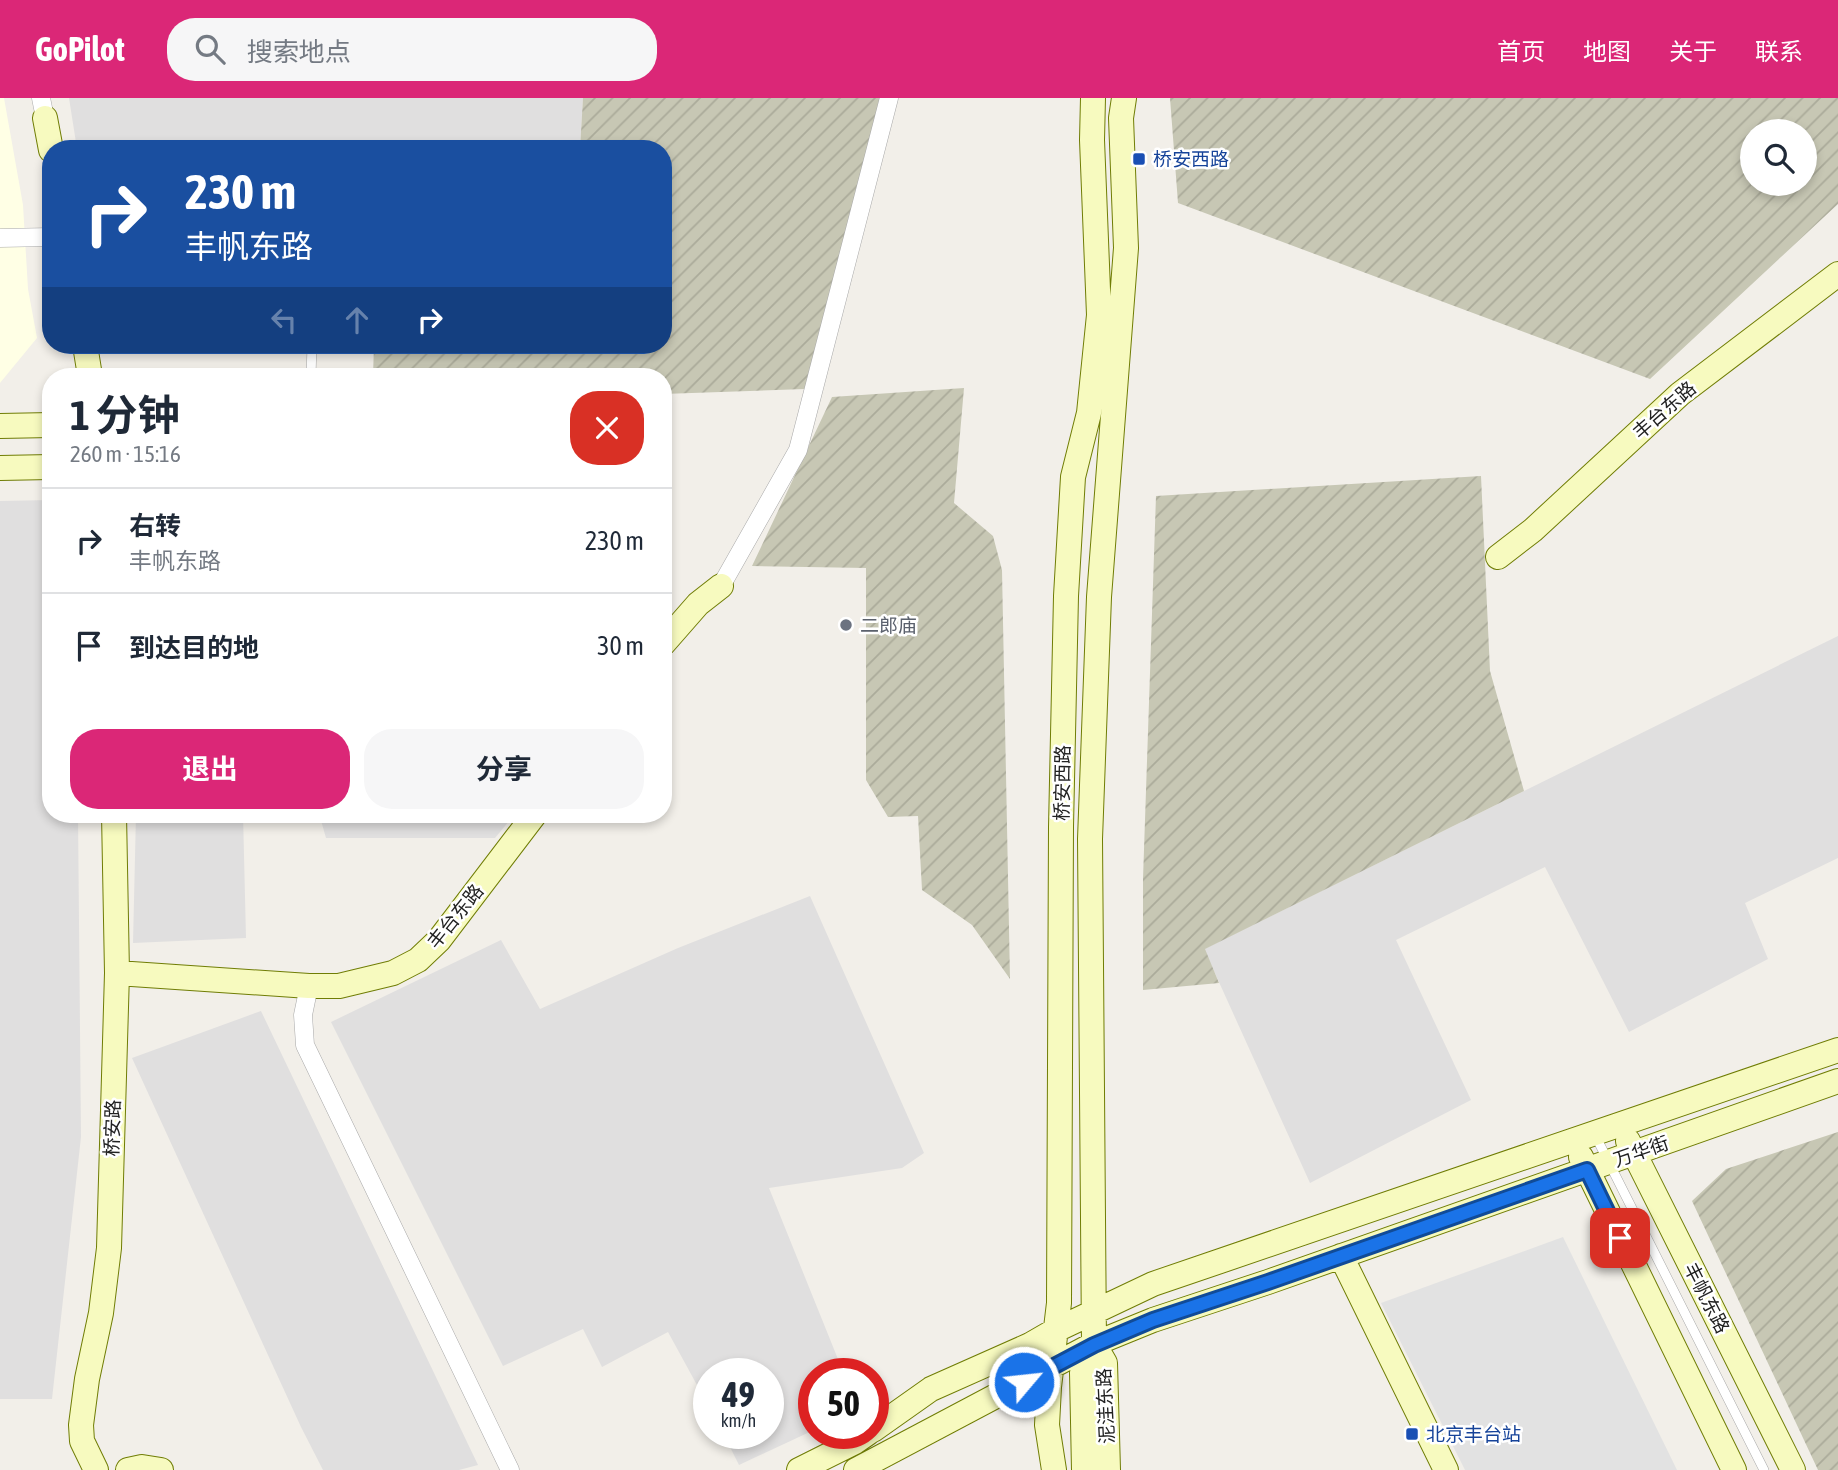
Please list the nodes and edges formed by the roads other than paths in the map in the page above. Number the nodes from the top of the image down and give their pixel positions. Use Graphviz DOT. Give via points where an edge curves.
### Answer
graph roads {
  1 [pos="889,98"];
  2 [pos="1093,98"];
  3 [pos="1124,98"];
  4 [pos="43,108"];
  5 [pos="49,140"];
  6 [pos="0,237"];
  7 [pos="42,237"];
  8 [pos="1838,274"];
  9 [pos="42,425"];
  10 [pos="0,426"];
  11 [pos="42,467"];
  12 [pos="0,468"];
  13 [pos="1498,557"];
  14 [pos="721,586"];
  15 [pos="672,634"];
  16 [pos="114,823"];
  17 [pos="528,823"];
  18 [pos="117,973"];
  19 [pos="309,986"];
  20 [pos="1838,1050"];
  21 [pos="1838,1081"];
  22 [pos="1620,1125"];
  23 [pos="1583,1137"];
  24 [pos="1634,1154"];
  25 [pos="1598,1166"];
  26 [pos="1341,1256"];
  27 [pos="1093,1313"];
  28 [pos="1056,1330"];
  29 [pos="1094,1345"];
  30 [pos="1051,1368"];
  31 [pos="889,1419"];
  32 [pos="1047,1426"];
  33 [pos="841,1449"];
  34 [pos="96,1470"];
  35 [pos="128,1470"];
  36 [pos="161,1470"];
  37 [pos="510,1470"];
  38 [pos="799,1470"];
  39 [pos="856,1470"];
  40 [pos="1040,1470"];
  41 [pos="1054,1470"];
  42 [pos="1084,1470"];
  43 [pos="1108,1470"];
  44 [pos="1446,1470"];
  45 [pos="1734,1470"];
  46 [pos="1764,1470"];
  47 [pos="1793,1470"];
  1 -- 14 [label="street" via="798,450"];
  2 -- 28 [label="main road, 桥安西路" via="1098,315 1089,413 1073,477 1066,596"];
  3 -- 27 [label="main road, 桥安西路" via="1126,248 1099,597 1090,839"];
  4 -- 5 [label="main road"];
  6 -- 7 [label="street"];
  8 -- 13 [label="main road, 丰台东路" via="1680,394"];
  9 -- 10 [label="main road"];
  11 -- 12 [label="main road"];
  14 -- 15 [label="main road"];
  16 -- 18 [label="main road, 桥安路"];
  17 -- 19 [label="main road, 丰台东路" via="439,940 418,960 393,973 340,985"];
  18 -- 19 [label="main road"];
  18 -- 34 [label="main road, 桥安路" via="109,1248 81,1425 82,1441"];
  19 -- 37 [label="street" via="303,1015 305,1045"];
  20 -- 22 [label="main road, 万华街"];
  21 -- 24 [label="main road, 万华街"];
  22 -- 23 [label="main road, 万华街"];
  22 -- 24 [label="main road, 丰帆东路"];
  23 -- 25 [label="main road"];
  23 -- 27 [label="main road, 万华街" via="1153,1284"];
  24 -- 25 [label="main road, 万华街"];
  24 -- 47 [label="main road, 丰帆东路"];
  25 -- 26 [label="main road, 万华街"];
  25 -- 45 [label="main road"];
  25 -- 46 [label="lane"];
  26 -- 29 [label="main road, 万华街" via="1153,1320"];
  26 -- 44 [label="main road"];
  27 -- 28 [label="main road, 万华街"];
  27 -- 29 [label="main road, 桥安西路"];
  28 -- 30 [label="main road, 桥安西路"];
  28 -- 31 [label="main road, 万华街" via="931,1390"];
  29 -- 30 [label="main road, 万华街"];
  29 -- 42 [label="main road, 桥安西路" via="1082,1373"];
  29 -- 43 [label="main road, 泥洼东路" via="1105,1363"];
  30 -- 32 [label="main road, 桥安西路"];
  30 -- 39 [label="main road, 万华街"];
  32 -- 40 [label="main road"];
  32 -- 41 [label="main road, 桥安西路"];
  33 -- 38 [label="main road"];
  35 -- 36 [label="main road"];
}
